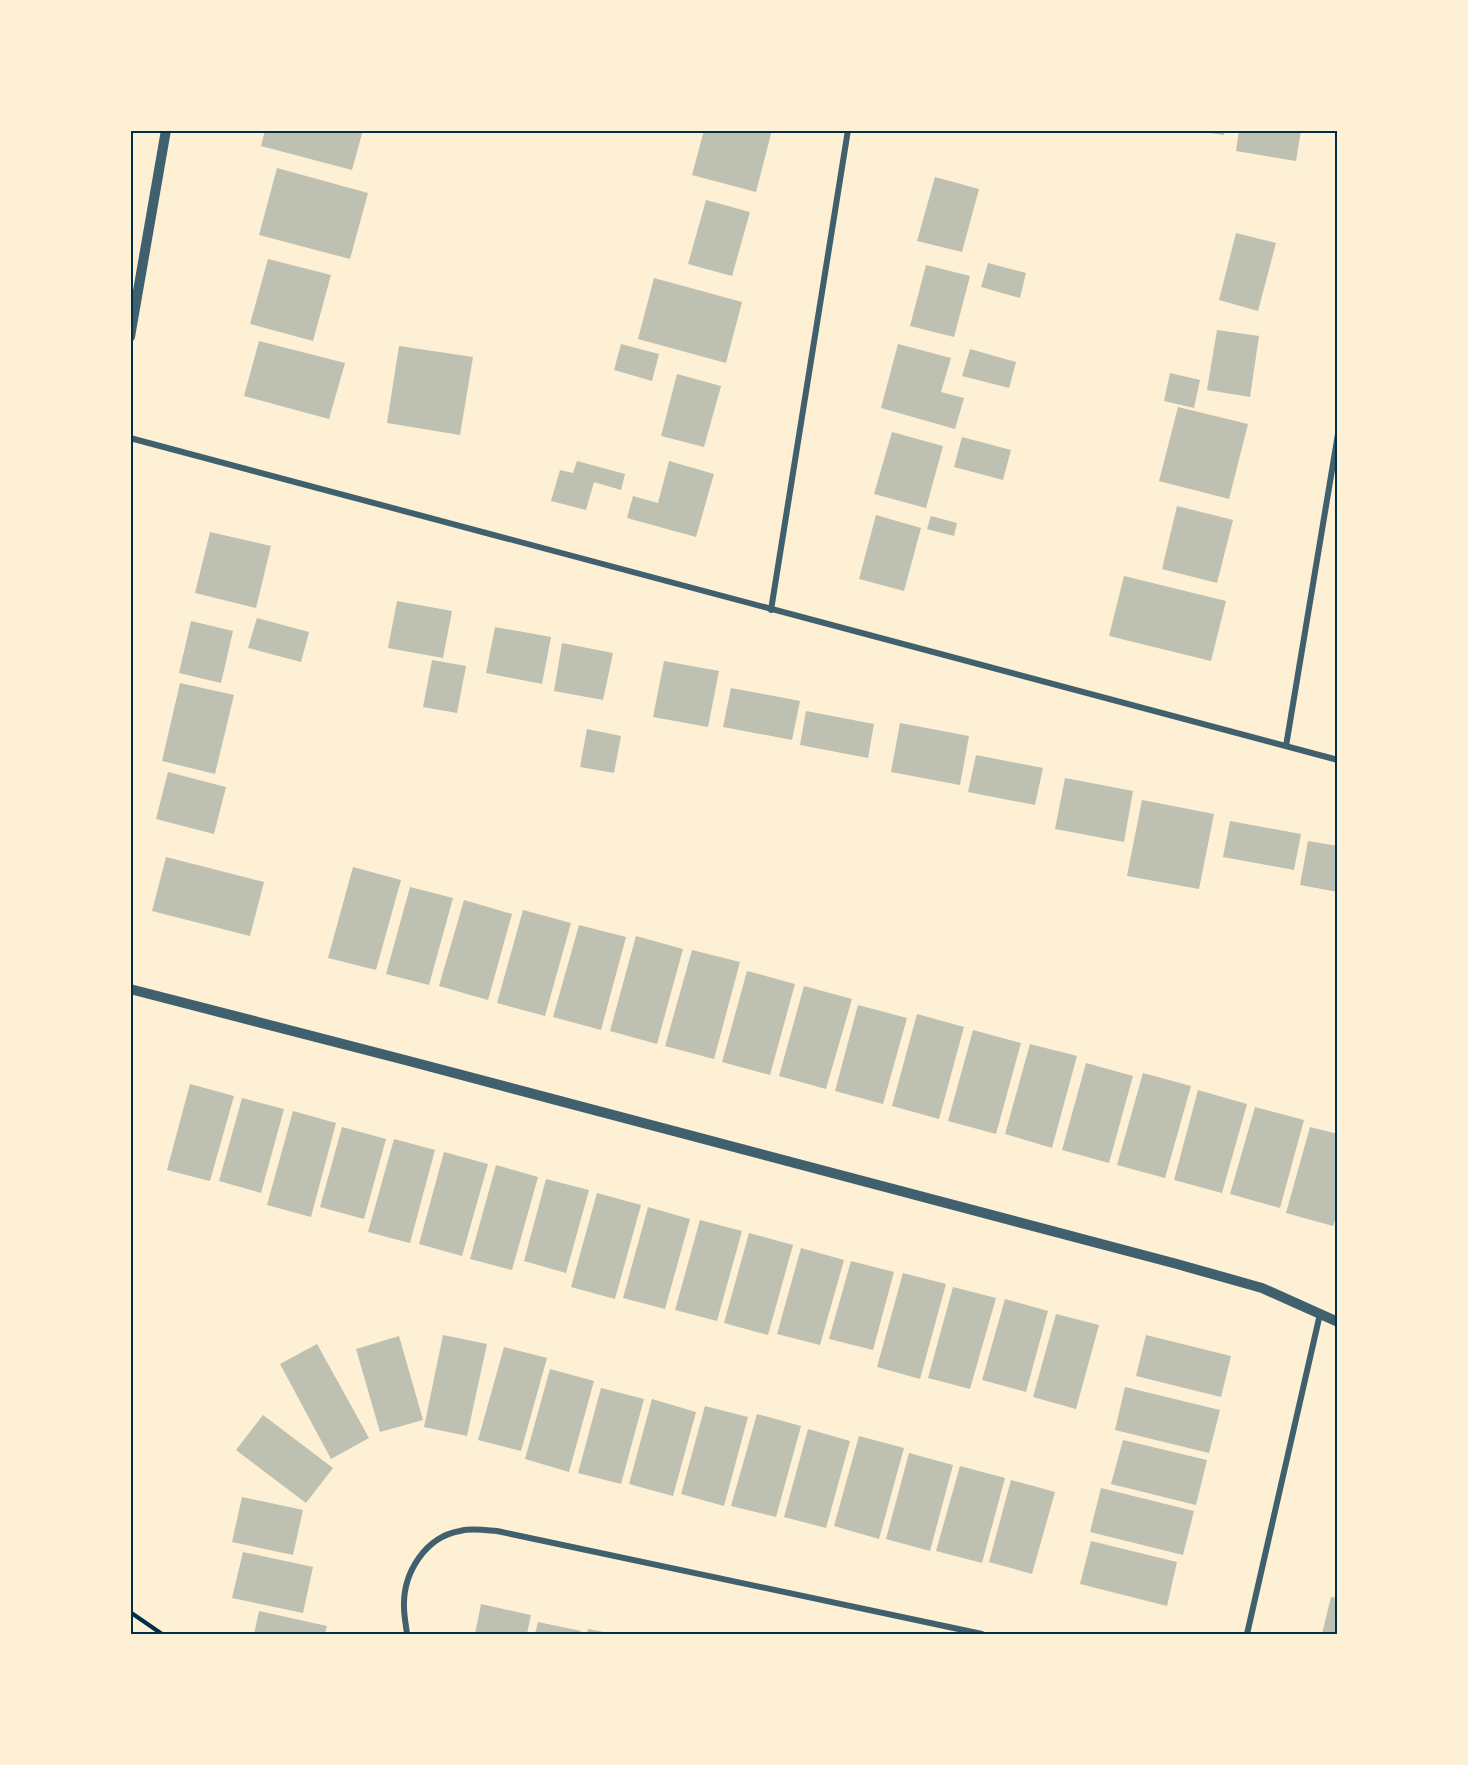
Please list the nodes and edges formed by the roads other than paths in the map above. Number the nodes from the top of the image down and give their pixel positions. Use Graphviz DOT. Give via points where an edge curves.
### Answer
graph roads {
  1 [pos="166,130"];
  2 [pos="848,130"];
  3 [pos="130,337"];
  4 [pos="1338,434"];
  5 [pos="130,438"];
  6 [pos="771,610"];
  7 [pos="1286,746"];
  8 [pos="1338,759"];
  9 [pos="130,989"];
  10 [pos="1320,1314"];
  11 [pos="1338,1322"];
  12 [pos="407,1635"];
  13 [pos="982,1635"];
  14 [pos="1247,1635"];
  1 -- 3 [label="street"];
  2 -- 6 [label="street"];
  4 -- 7 [label="street"];
  5 -- 6 [label="street"];
  6 -- 7 [label="street"];
  7 -- 8 [label="street"];
  9 -- 10 [label="street" via="1177,1264 1262,1288"];
  10 -- 11 [label="street"];
  10 -- 14 [label="street"];
  12 -- 13 [label="street" via="404,1605 415,1562 441,1538 476,1529"];
}
